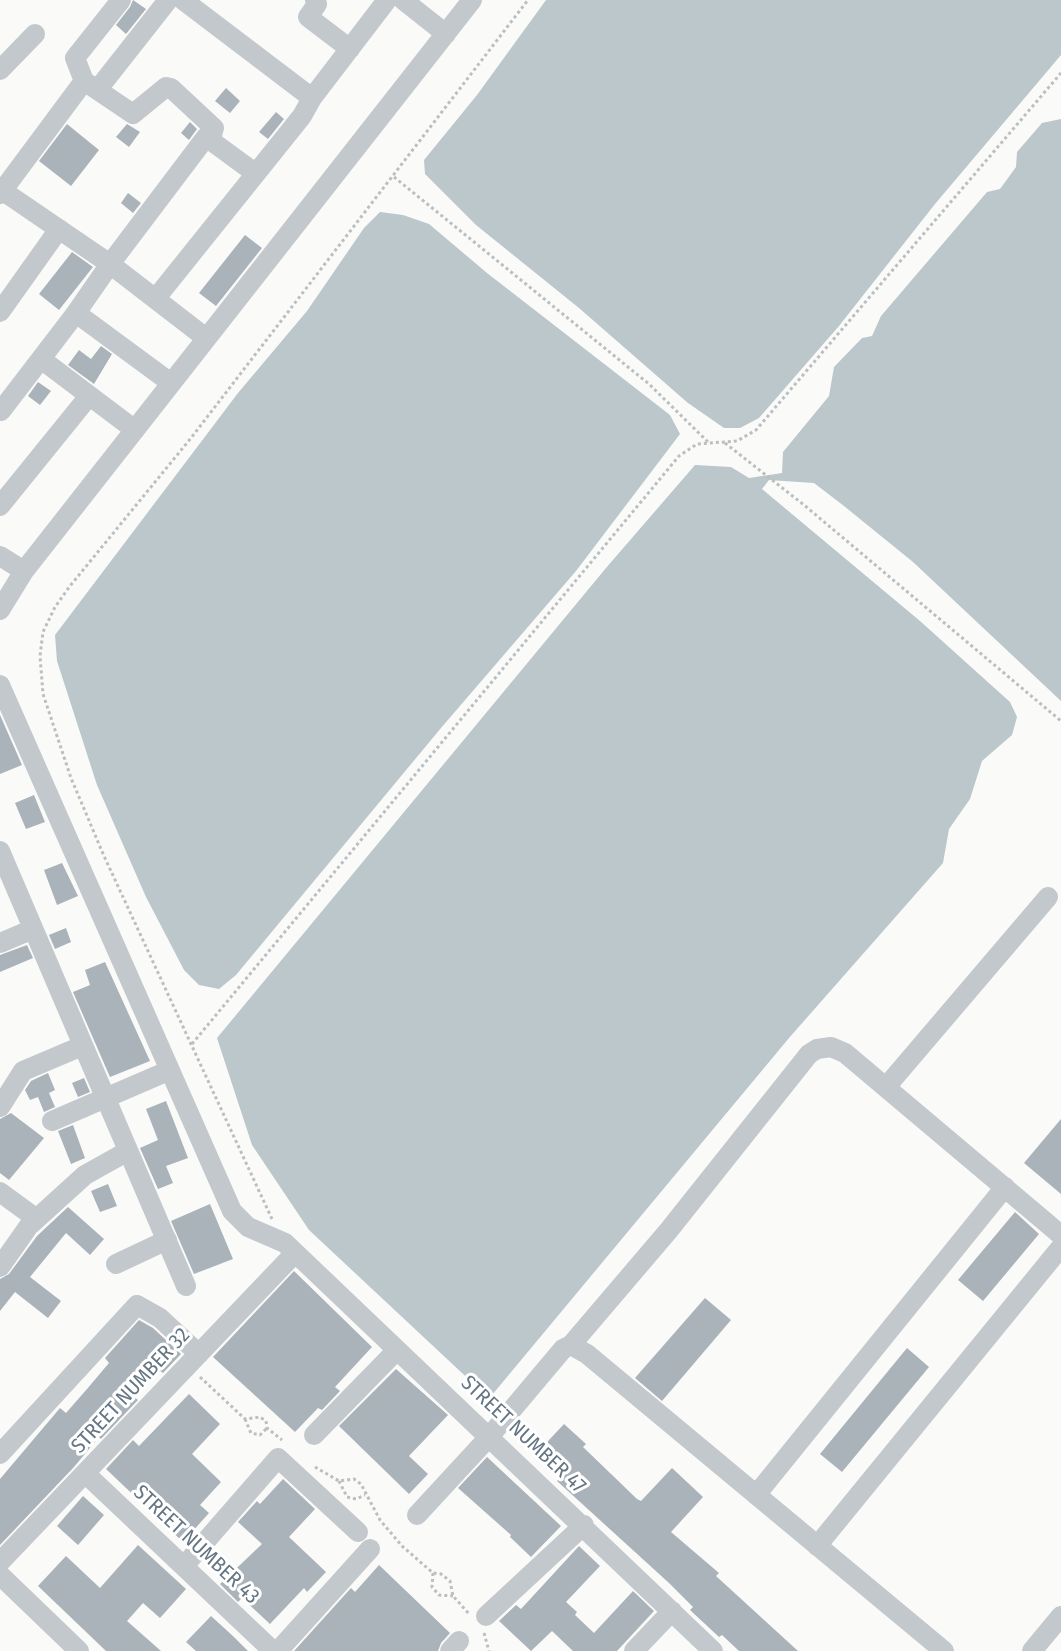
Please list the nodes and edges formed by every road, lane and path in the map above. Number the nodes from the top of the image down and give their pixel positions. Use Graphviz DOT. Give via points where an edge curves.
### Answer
graph roads {
  1 [pos="121,0"];
  2 [pos="168,0"];
  3 [pos="183,0"];
  4 [pos="315,0"];
  5 [pos="387,0"];
  6 [pos="403,0"];
  7 [pos="472,0"];
  8 [pos="528,0"];
  9 [pos="35,34"];
  10 [pos="446,34"];
  11 [pos="350,49"];
  12 [pos="0,70"];
  13 [pos="1061,73"];
  14 [pos="91,85"];
  15 [pos="312,98"];
  16 [pos="211,138"];
  17 [pos="255,172"];
  18 [pos="394,177"];
  19 [pos="1,191"];
  20 [pos="59,229"];
  21 [pos="110,264"];
  22 [pos="156,298"];
  23 [pos="0,312"];
  24 [pos="76,313"];
  25 [pos="206,338"];
  26 [pos="40,359"];
  27 [pos="171,383"];
  28 [pos="89,396"];
  29 [pos="1,411"];
  30 [pos="135,430"];
  31 [pos="708,442"];
  32 [pos="724,443"];
  33 [pos="0,506"];
  34 [pos="0,556"];
  35 [pos="24,571"];
  36 [pos="0,610"];
  37 [pos="0,685"];
  38 [pos="1061,721"];
  39 [pos="0,851"];
  40 [pos="6,879"];
  41 [pos="1048,897"];
  42 [pos="33,929"];
  43 [pos="0,943"];
  44 [pos="192,1044"];
  45 [pos="82,1046"];
  46 [pos="168,1071"];
  47 [pos="886,1088"];
  48 [pos="105,1098"];
  49 [pos="0,1107"];
  50 [pos="52,1121"];
  51 [pos="128,1151"];
  52 [pos="1005,1187"];
  53 [pos="0,1192"];
  54 [pos="31,1224"];
  55 [pos="1061,1235"];
  56 [pos="167,1240"];
  57 [pos="1061,1247"];
  58 [pos="292,1251"];
  59 [pos="116,1264"];
  60 [pos="0,1267"];
  61 [pos="186,1286"];
  62 [pos="570,1345"];
  63 [pos="397,1350"];
  64 [pos="200,1354"];
  65 [pos="245,1419"];
  66 [pos="267,1428"];
  67 [pos="314,1435"];
  68 [pos="489,1437"];
  69 [pos="0,1454"];
  70 [pos="86,1474"];
  71 [pos="339,1481"];
  72 [pos="365,1495"];
  73 [pos="756,1495"];
  74 [pos="417,1515"];
  75 [pos="584,1525"];
  76 [pos="358,1532"];
  77 [pos="817,1546"];
  78 [pos="370,1549"];
  79 [pos="0,1562"];
  80 [pos="184,1566"];
  81 [pos="433,1573"];
  82 [pos="0,1575"];
  83 [pos="453,1596"];
  84 [pos="672,1611"];
  85 [pos="486,1616"];
  86 [pos="1061,1616"];
  87 [pos="79,1651"];
  88 [pos="273,1651"];
  89 [pos="278,1651"];
  90 [pos="634,1651"];
  91 [pos="713,1651"];
  92 [pos="944,1651"];
  93 [pos="1032,1651"];
  1 -- 14 [label="street" via="75,57"];
  2 -- 14 [label="street"];
  3 -- 15 [label="street"];
  4 -- 11 [label="street" via="317,4 308,17"];
  5 -- 11 [label="street"];
  6 -- 10 [label="street"];
  7 -- 10 [label="street"];
  8 -- 18 [label="path"];
  9 -- 12 [label="street"];
  10 -- 25 [label="street"];
  11 -- 15 [label="street"];
  13 -- 32 [label="path" via="756,429 737,441"];
  14 -- 16 [label="street" via="133,114 168,87 214,128"];
  14 -- 19 [label="street"];
  15 -- 17 [label="street" via="297,123"];
  16 -- 17 [label="street"];
  16 -- 21 [label="street" via="203,139"];
  17 -- 22 [label="street"];
  18 -- 31 [label="path" via="649,384"];
  18 -- 44 [label="path" via="70,586 43,632 43,694 71,778"];
  19 -- 20 [label="street"];
  20 -- 21 [label="street"];
  20 -- 23 [label="street"];
  21 -- 22 [label="street"];
  21 -- 24 [label="street"];
  22 -- 25 [label="street"];
  24 -- 26 [label="street"];
  24 -- 27 [label="street"];
  25 -- 27 [label="street"];
  26 -- 28 [label="street"];
  26 -- 29 [label="street"];
  27 -- 30 [label="street"];
  28 -- 30 [label="street"];
  28 -- 33 [label="street"];
  30 -- 35 [label="street"];
  31 -- 32 [label="path"];
  31 -- 44 [label="path" via="679,456"];
  32 -- 38 [label="path" via="804,505"];
  34 -- 35 [label="street"];
  35 -- 36 [label="street"];
  37 -- 46 [label="street, STREET NUMBER 47"];
  39 -- 40 [label="street"];
  40 -- 42 [label="street"];
  41 -- 47 [label="street"];
  42 -- 43 [label="street"];
  42 -- 45 [label="street"];
  44 -- 58 [label="path"];
  45 -- 48 [label="street"];
  45 -- 49 [label="street" via="23,1071"];
  46 -- 48 [label="street"];
  46 -- 58 [label="street, STREET NUMBER 47" via="232,1211 248,1227"];
  47 -- 52 [label="street"];
  47 -- 62 [label="street" via="845,1053 831,1047 809,1054 669,1230"];
  48 -- 50 [label="street"];
  48 -- 51 [label="street"];
  51 -- 54 [label="street" via="81,1178"];
  51 -- 56 [label="street"];
  52 -- 55 [label="street"];
  52 -- 73 [label="street"];
  53 -- 54 [label="street" via="33,1217"];
  54 -- 60 [label="street"];
  56 -- 59 [label="street"];
  56 -- 61 [label="street"];
  57 -- 77 [label="street"];
  58 -- 63 [label="street, STREET NUMBER 47"];
  58 -- 64 [label="street, STREET NUMBER 32"];
  62 -- 68 [label="street"];
  62 -- 73 [label="street" via="587,1354"];
  63 -- 67 [label="street"];
  63 -- 68 [label="street, STREET NUMBER 47"];
  64 -- 69 [label="street" via="160,1318 137,1305"];
  64 -- 70 [label="street, STREET NUMBER 32"];
  65 -- 66 [label="path" via="250,1433 260,1435"];
  68 -- 74 [label="street"];
  68 -- 75 [label="street, STREET NUMBER 47"];
  70 -- 79 [label="street, STREET NUMBER 32"];
  70 -- 80 [label="street, STREET NUMBER 43"];
  71 -- 72 [label="path" via="347,1497"];
  73 -- 77 [label="street"];
  75 -- 84 [label="street, STREET NUMBER 47"];
  75 -- 85 [label="street"];
  76 -- 80 [label="street" via="278,1458"];
  77 -- 92 [label="street"];
  78 -- 89 [label="street"];
  80 -- 88 [label="street, STREET NUMBER 43"];
  81 -- 83 [label="path" via="432,1587 439,1595"];
  82 -- 87 [label="street"];
  84 -- 90 [label="street"];
  84 -- 91 [label="street, STREET NUMBER 47"];
  86 -- 93 [label="street"];
}
